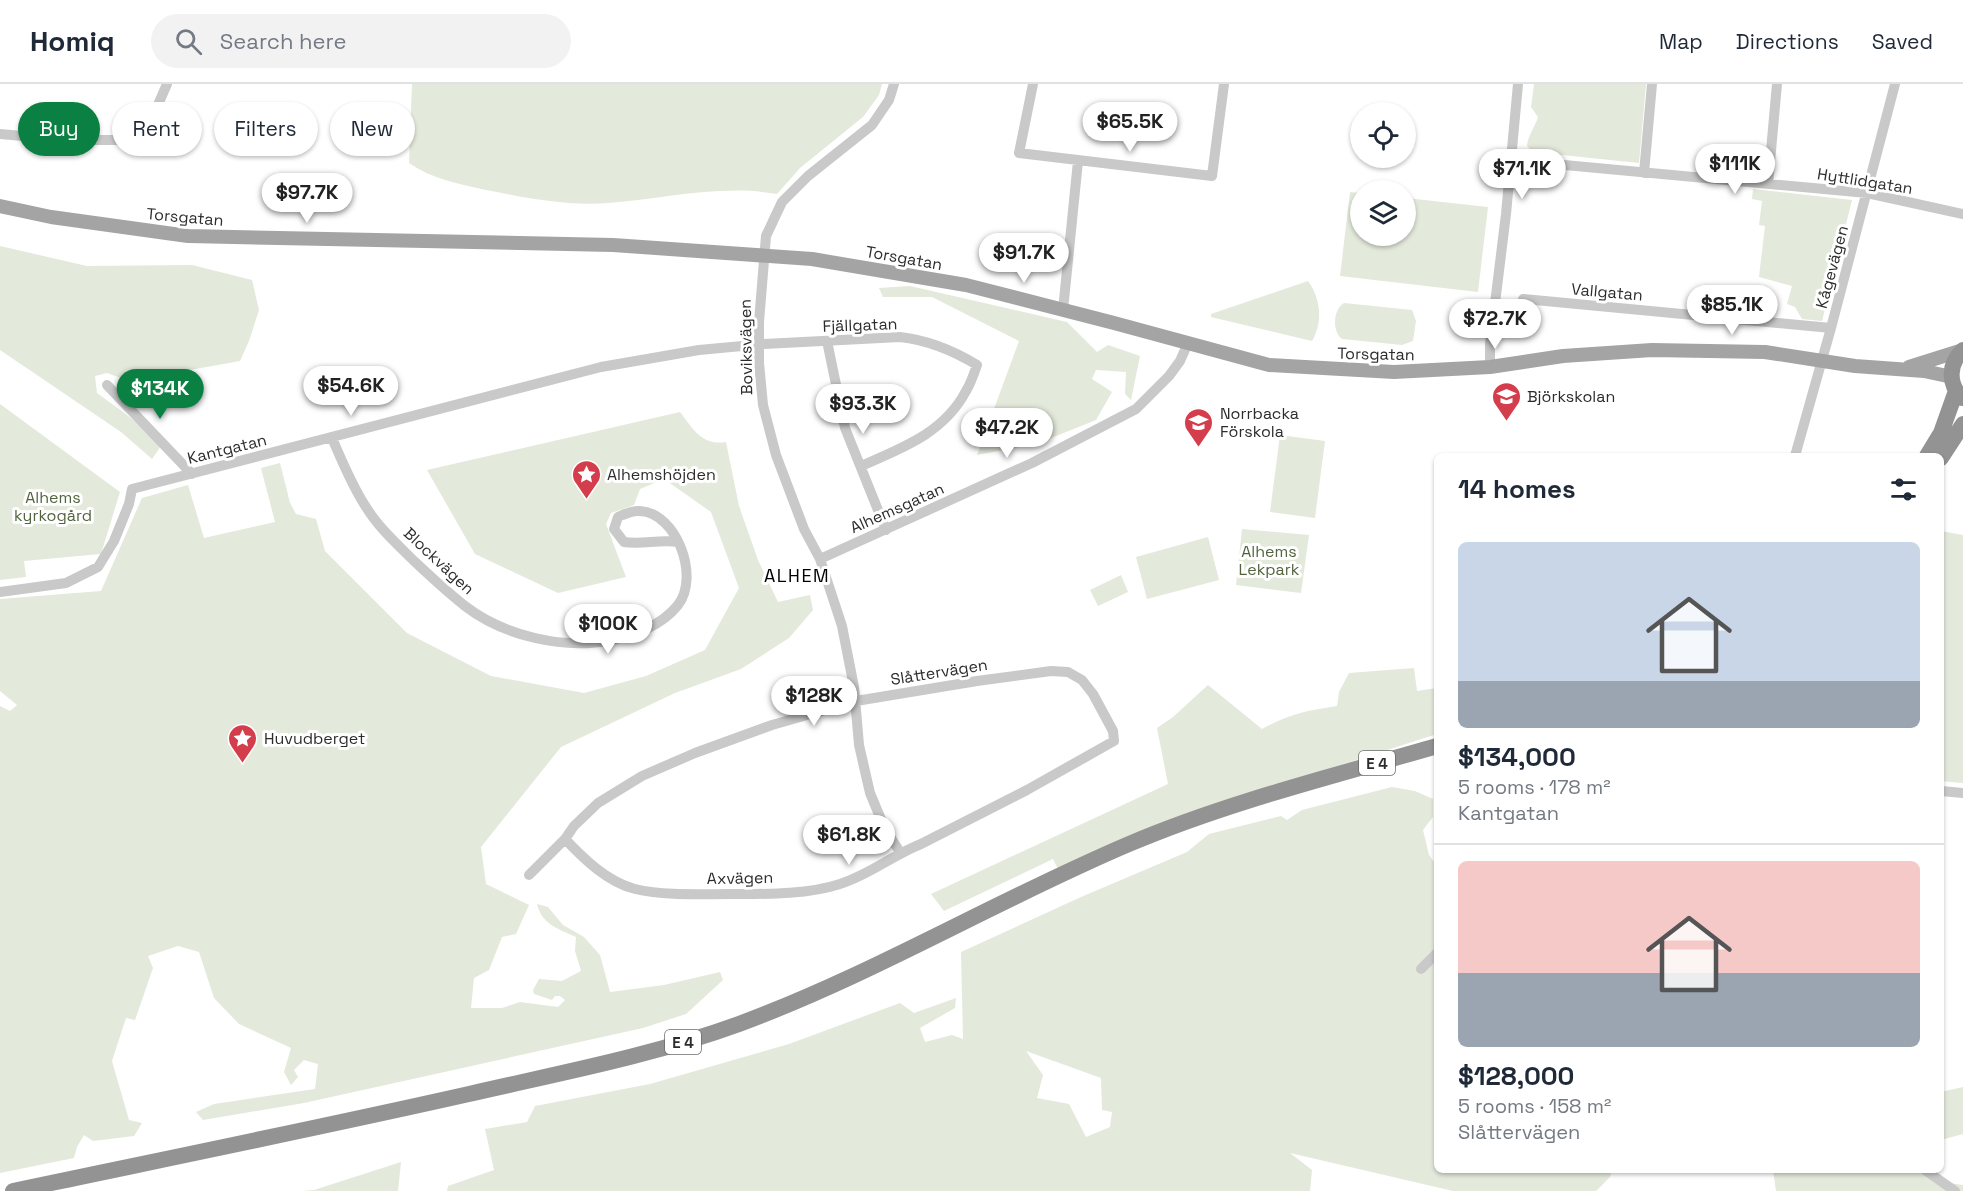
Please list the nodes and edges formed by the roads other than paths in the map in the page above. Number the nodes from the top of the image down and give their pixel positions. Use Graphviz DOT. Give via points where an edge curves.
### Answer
graph roads {
  1 [pos="167,84"];
  2 [pos="894,84"];
  3 [pos="1032,84"];
  4 [pos="1224,84"];
  5 [pos="1518,84"];
  6 [pos="1652,84"];
  7 [pos="1777,84"];
  8 [pos="1895,84"];
  9 [pos="0,134"];
  10 [pos="1511,160"];
  11 [pos="1078,161"];
  12 [pos="1644,173"];
  13 [pos="1768,184"];
  14 [pos="1867,193"];
  15 [pos="0,206"];
  16 [pos="1963,214"];
  17 [pos="764,256"];
  18 [pos="1524,299"];
  19 [pos="1063,310"];
  20 [pos="1832,328"];
  21 [pos="827,342"];
  22 [pos="1188,343"];
  23 [pos="759,345"];
  24 [pos="1963,350"];
  25 [pos="1822,361"];
  26 [pos="1490,367"];
  27 [pos="1901,369"];
  28 [pos="107,385"];
  29 [pos="1957,389"];
  30 [pos="1963,424"];
  31 [pos="332,438"];
  32 [pos="1796,453"];
  33 [pos="1929,453"];
  34 [pos="1944,454"];
  35 [pos="861,466"];
  36 [pos="192,474"];
  37 [pos="886,530"];
  38 [pos="678,542"];
  39 [pos="820,559"];
  40 [pos="0,592"];
  41 [pos="856,701"];
  42 [pos="1114,741"];
  43 [pos="1434,747"];
  44 [pos="1434,758"];
  45 [pos="1944,791"];
  46 [pos="1963,793"];
  47 [pos="565,839"];
  48 [pos="900,852"];
  49 [pos="529,875"];
  50 [pos="1434,956"];
  51 [pos="1421,969"];
  52 [pos="1929,1173"];
  53 [pos="13,1191"];
  54 [pos="58,1191"];
  55 [pos="1955,1191"];
  1 -- 9 [label="street" via="152,121 133,136 119,140 67,140"];
  2 -- 17 [label="street, Boviksvägen" via="890,100 872,124 782,202 766,236"];
  3 -- 11 [label="street" via="1019,153"];
  4 -- 11 [label="street" via="1212,176"];
  5 -- 10 [label="street"];
  6 -- 12 [label="street"];
  7 -- 13 [label="street"];
  8 -- 14 [label="street, Kågevägen"];
  10 -- 12 [label="street, Hyttlidgatan"];
  10 -- 26 [label="street"];
  11 -- 19 [label="street"];
  12 -- 13 [label="street, Hyttlidgatan"];
  13 -- 14 [label="street, Hyttlidgatan"];
  14 -- 16 [label="street, Hyttlidgatan"];
  14 -- 20 [label="street, Kågevägen"];
  15 -- 17 [label="main road, Torsgatan" via="188,236 613,245"];
  17 -- 19 [label="main road, Torsgatan" via="812,259 966,285"];
  17 -- 23 [label="street, Boviksvägen"];
  18 -- 20 [label="street, Vallgatan"];
  19 -- 22 [label="main road, Torsgatan"];
  20 -- 25 [label="street, Kågevägen"];
  21 -- 23 [label="street, Fjällgatan"];
  21 -- 35 [label="street" via="845,428"];
  21 -- 35 [label="street, Fjällgatan" via="914,339 977,365 966,392 933,431"];
  22 -- 26 [label="main road, Torsgatan" via="1280,366 1394,372"];
  22 -- 37 [label="street, Alhemsgatan" via="1175,369 1136,409 1032,463"];
  23 -- 31 [label="street, Kantgatan" via="699,350 602,367"];
  23 -- 39 [label="street, Boviksvägen" via="763,405 776,455 804,529"];
  24 -- 27 [label="main road, Torsgatan"];
  24 -- 29 [label="highway" via="1954,362"];
  25 -- 26 [label="main road, Torsgatan" via="1765,352 1652,350 1563,356"];
  25 -- 27 [label="main road, Torsgatan"];
  25 -- 32 [label="street, Kågevägen"];
  27 -- 29 [label="main road, Torsgatan" via="1923,371"];
  28 -- 36 [label="street"];
  29 -- 33 [label="highway" via="1941,433"];
  30 -- 34 [label="highway"];
  31 -- 36 [label="street, Kantgatan"];
  31 -- 38 [label="street, Blockvägen" via="366,508 395,542 467,608 536,639 576,644 603,641 634,635 668,616 680,602 687,583"];
  35 -- 37 [label="street"];
  36 -- 40 [label="street, Kantgatan" via="132,489 114,541 98,567 66,583"];
  37 -- 39 [label="street, Alhemsgatan"];
  38 -- 38 [label="street, Blockvägen" via="666,524 653,514 640,511 618,517 614,529 624,542"];
  39 -- 41 [label="street, Boviksvägen" via="842,626"];
  41 -- 42 [label="street, Slåttervägen" via="977,681 1068,672 1083,680 1093,694 1113,731"];
  41 -- 47 [label="street, Slåttervägen" via="772,725 642,776 598,803"];
  41 -- 48 [label="street, Boviksvägen" via="859,745 870,793"];
  42 -- 48 [label="street, Axvägen" via="1028,790"];
  43 -- 53 [label="highway, E 4" via="1247,801 1131,843 848,979 690,1040 577,1070"];
  44 -- 54 [label="highway, E 4" via="1244,810 1150,844 848,988 698,1047 580,1079"];
  45 -- 46 [label="street"];
  47 -- 48 [label="street, Axvägen" via="579,854 633,889 689,894 765,894 838,885"];
  47 -- 49 [label="street, Slåttervägen"];
  50 -- 51 [label="street"];
  52 -- 55 [label="street"];
}
